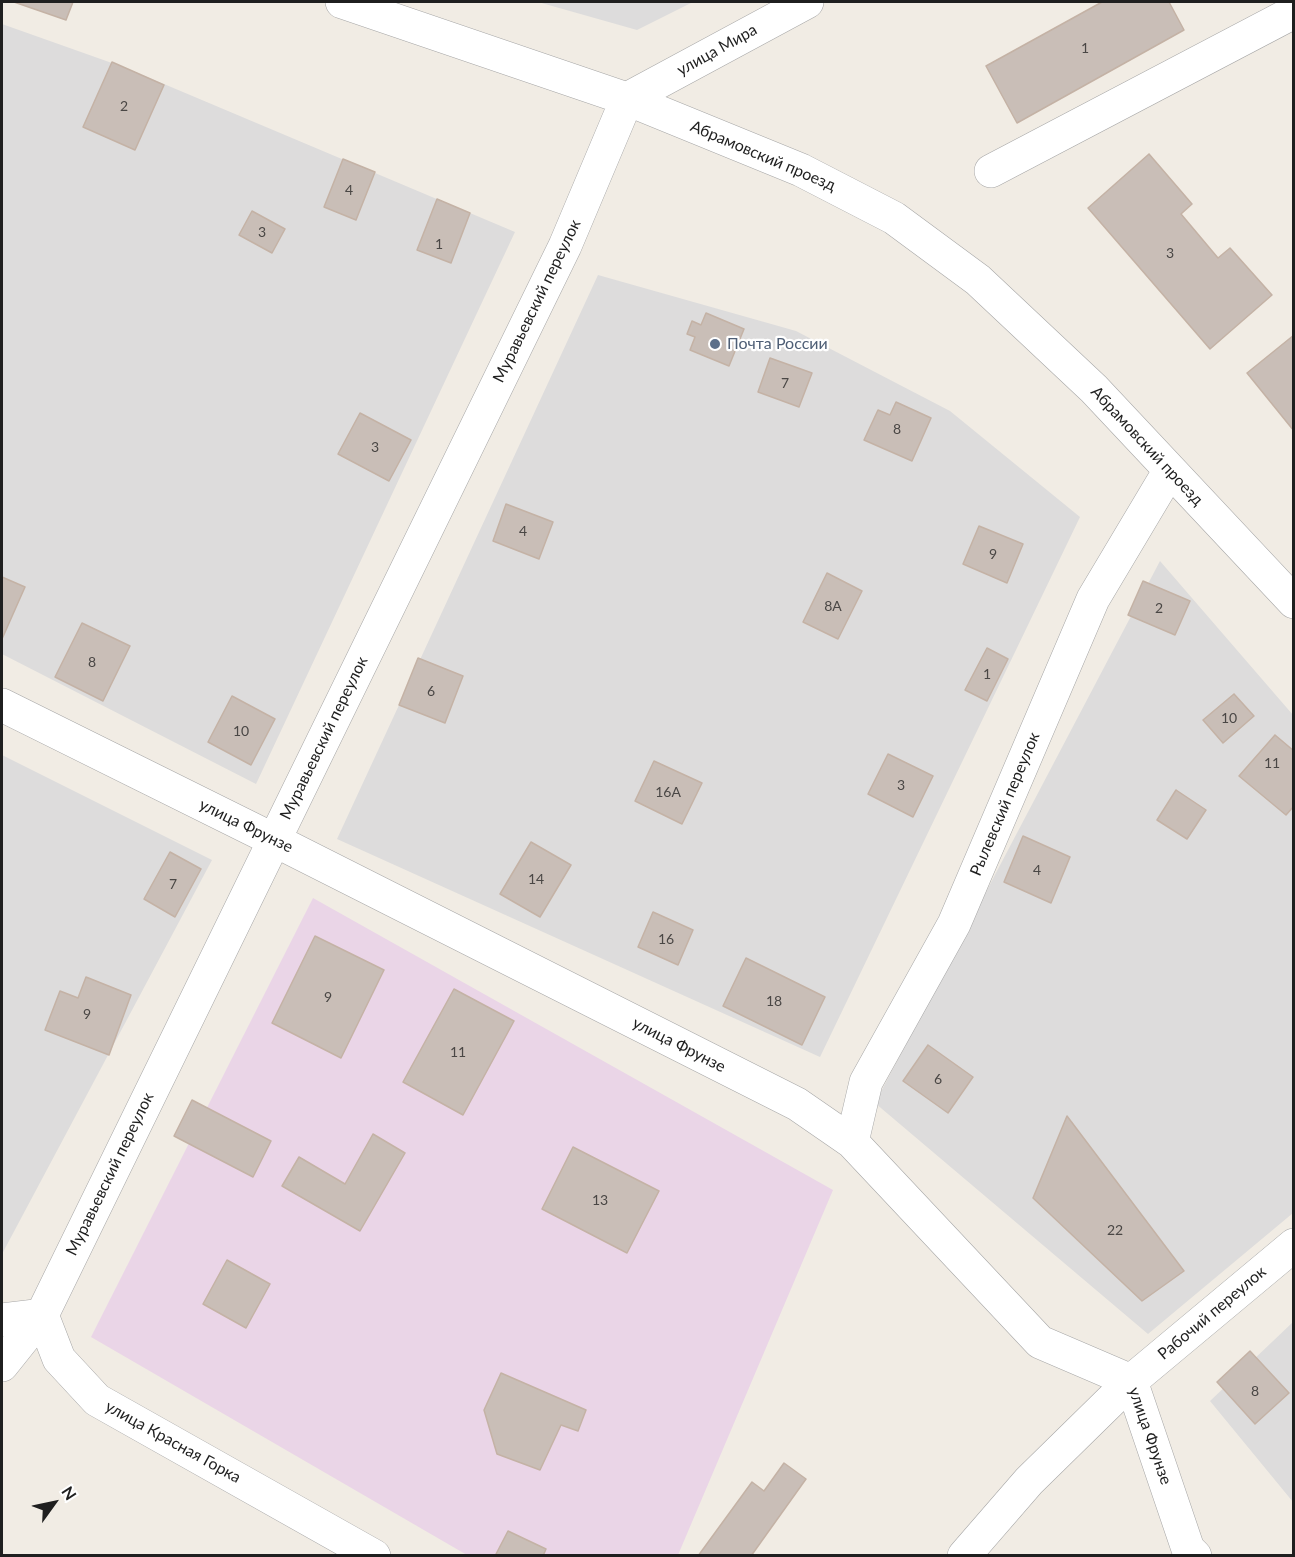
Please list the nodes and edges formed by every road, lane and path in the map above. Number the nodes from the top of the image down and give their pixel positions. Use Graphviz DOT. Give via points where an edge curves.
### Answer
graph roads {
  1 [pos="342,2"];
  2 [pos="807,2"];
  3 [pos="1293,12"];
  4 [pos="627,99"];
  5 [pos="991,171"];
  6 [pos="1170,470"];
  7 [pos="1293,602"];
  8 [pos="2,705"];
  9 [pos="274,840"];
  10 [pos="852,1143"];
  11 [pos="1293,1245"];
  12 [pos="42,1315"];
  13 [pos="2,1320"];
  14 [pos="2,1365"];
  15 [pos="1131,1381"];
  16 [pos="374,1556"];
  17 [pos="964,1556"];
  18 [pos="1194,1556"];
  1 -- 4 [label="street, Абрамовский проезд"];
  2 -- 4 [label="street, улица Мира"];
  3 -- 5 [label="street"];
  4 -- 6 [label="street, Абрамовский проезд" via="801,170 894,218 978,280 1094,389"];
  4 -- 9 [label="street, Муравьевский переулок" via="565,246"];
  6 -- 7 [label="street, Абрамовский проезд"];
  6 -- 10 [label="street, Рылевский переулок" via="1094,599 954,924 866,1082"];
  8 -- 9 [label="street, улица Фрунзе"];
  9 -- 10 [label="street, улица Фрунзе" via="797,1104"];
  9 -- 12 [label="street, Муравьевский переулок"];
  10 -- 15 [label="street, улица Фрунзе" via="1040,1342"];
  11 -- 15 [label="street, Рабочий переулок"];
  12 -- 13 [label="street"];
  12 -- 14 [label="street, Муравьевский переулок"];
  12 -- 16 [label="street, улица Красная Горка" via="58,1359 97,1400"];
  15 -- 17 [label="street, Рабочий переулок" via="1029,1481"];
  15 -- 18 [label="street, улица Фрунзе" via="1188,1549"];
}
